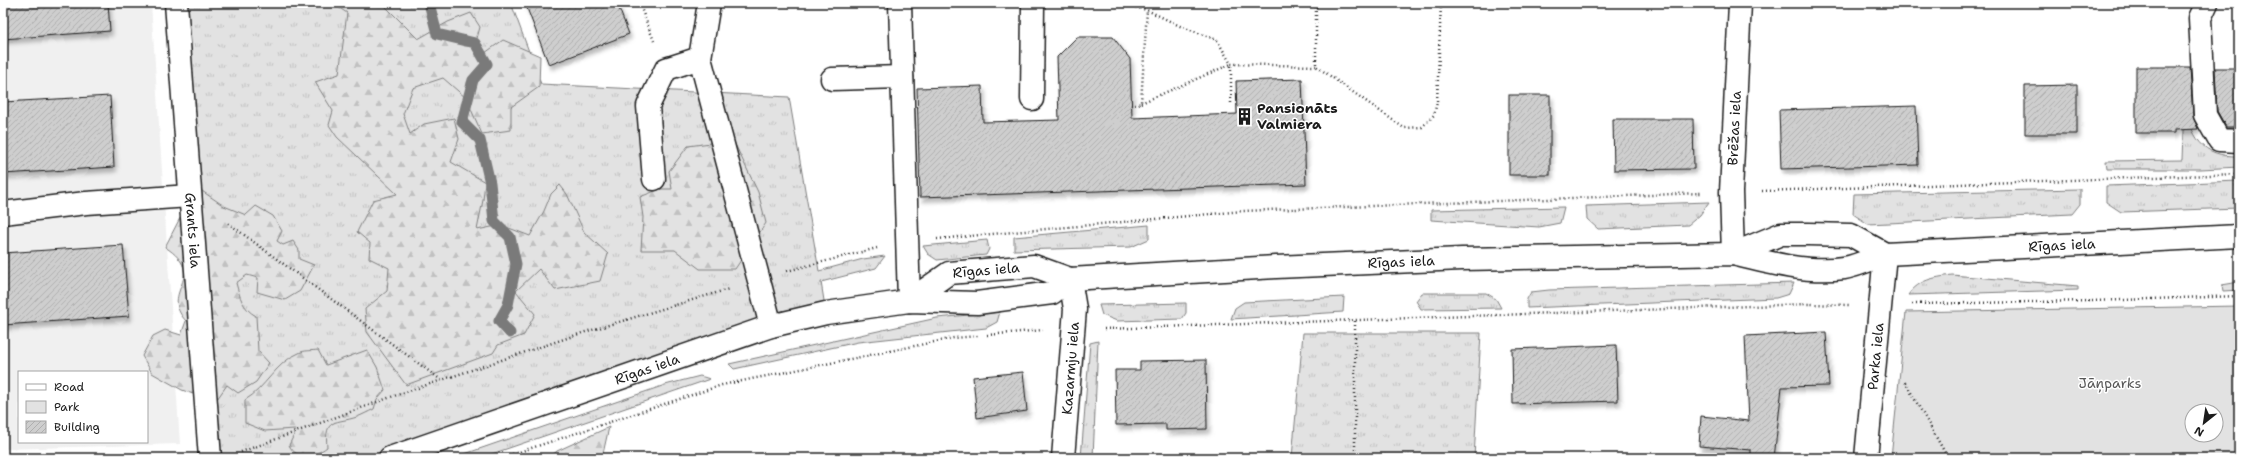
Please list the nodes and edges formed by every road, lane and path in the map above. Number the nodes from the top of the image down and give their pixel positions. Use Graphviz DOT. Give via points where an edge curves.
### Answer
graph roads {
  1 [pos="176,3"];
  2 [pos="639,3"];
  3 [pos="709,3"];
  4 [pos="900,3"];
  5 [pos="1033,3"];
  6 [pos="1064,3"];
  7 [pos="1316,3"];
  8 [pos="1441,3"];
  9 [pos="1740,3"];
  10 [pos="2207,3"];
  11 [pos="1122,4"];
  12 [pos="1147,10"];
  13 [pos="700,58"];
  14 [pos="1231,64"];
  15 [pos="1316,66"];
  16 [pos="666,69"];
  17 [pos="902,77"];
  18 [pos="832,79"];
  19 [pos="1032,99"];
  20 [pos="1141,103"];
  21 [pos="1231,104"];
  22 [pos="1132,106"];
  23 [pos="2239,141"];
  24 [pos="2239,174"];
  25 [pos="654,179"];
  26 [pos="1770,190"];
  27 [pos="1708,193"];
  28 [pos="190,196"];
  29 [pos="3,213"];
  30 [pos="228,223"];
  31 [pos="2239,236"];
  32 [pos="935,239"];
  33 [pos="883,246"];
  34 [pos="1733,254"];
  35 [pos="1885,254"];
  36 [pos="781,272"];
  37 [pos="1070,279"];
  38 [pos="734,288"];
  39 [pos="2239,296"];
  40 [pos="909,301"];
  41 [pos="1908,304"];
  42 [pos="1846,305"];
  43 [pos="1355,320"];
  44 [pos="771,326"];
  45 [pos="1048,329"];
  46 [pos="1106,329"];
  47 [pos="1903,378"];
  48 [pos="441,380"];
  49 [pos="244,450"];
  50 [pos="210,458"];
  51 [pos="390,458"];
  52 [pos="501,458"];
  53 [pos="1063,458"];
  54 [pos="1355,458"];
  55 [pos="1866,458"];
  56 [pos="1948,458"];
  1 -- 28 [label="main road, Grants iela"];
  2 -- 16 [label="path"];
  3 -- 13 [label="main road"];
  4 -- 17 [label="main road"];
  5 -- 19 [label="main road"];
  6 -- 11 [label="path"];
  7 -- 15 [label="path"];
  8 -- 15 [label="path" via="1437,102 1434,115 1422,127 1404,128"];
  9 -- 34 [label="main road, Brēžas iela" via="1732,192"];
  10 -- 23 [label="main road" via="2200,18 2204,115 2219,140"];
  11 -- 12 [label="path"];
  12 -- 14 [label="path" via="1217,40"];
  12 -- 20 [label="path"];
  13 -- 16 [label="main road"];
  13 -- 44 [label="main road"];
  14 -- 15 [label="path"];
  14 -- 20 [label="path"];
  14 -- 21 [label="path"];
  16 -- 25 [label="main road" via="648,106"];
  17 -- 18 [label="main road"];
  17 -- 40 [label="main road"];
  20 -- 22 [label="path"];
  24 -- 26 [label="path"];
  27 -- 32 [label="path" via="1243,211"];
  28 -- 29 [label="main road" via="86,203"];
  28 -- 50 [label="main road, Grants iela"];
  30 -- 48 [label="path"];
  31 -- 35 [label="main road, Rīgas iela"];
  33 -- 36 [label="path"];
  34 -- 35 [label="main road, Rīgas iela" via="1767,263 1808,269 1844,268"];
  34 -- 35 [label="main road, Rīgas iela" via="1781,234 1851,234"];
  34 -- 37 [label="main road, Rīgas iela" via="1462,259 1276,266"];
  35 -- 55 [label="main road, Parka iela"];
  37 -- 40 [label="main road, Rīgas iela" via="1052,293 977,304"];
  37 -- 40 [label="main road, Rīgas iela" via="1034,266 949,273"];
  37 -- 53 [label="main road, Kazarmju iela" via="1075,309"];
  38 -- 48 [label="path" via="582,333"];
  39 -- 41 [label="path"];
  40 -- 44 [label="main road, Rīgas iela" via="832,312"];
  42 -- 43 [label="path" via="1808,304"];
  43 -- 46 [label="path"];
  43 -- 54 [label="path"];
  44 -- 51 [label="main road, Rīgas iela"];
  45 -- 52 [label="path" via="954,338 722,385"];
  47 -- 56 [label="path"];
  48 -- 49 [label="path"];
}
